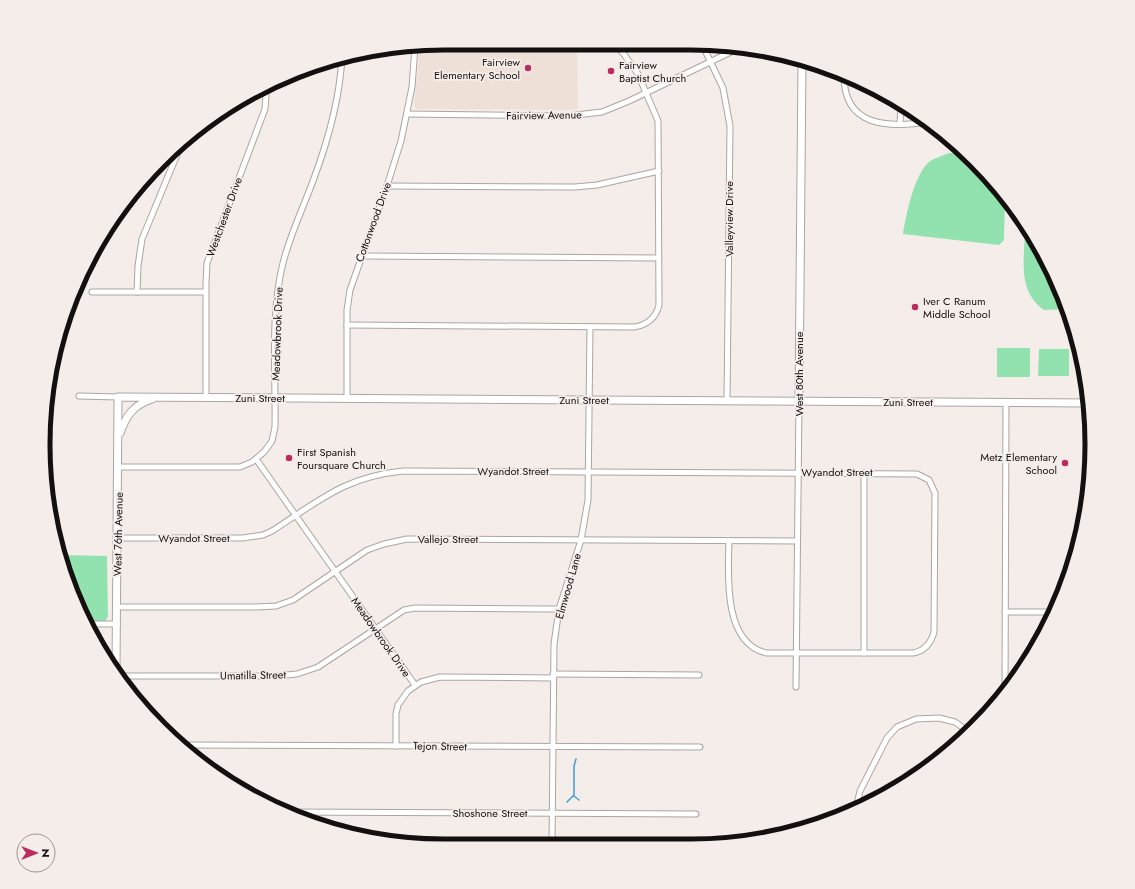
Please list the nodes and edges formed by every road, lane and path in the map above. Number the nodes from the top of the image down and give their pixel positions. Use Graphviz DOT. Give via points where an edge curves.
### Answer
graph roads {
  1 [pos="619,50"];
  2 [pos="415,51"];
  3 [pos="705,51"];
  4 [pos="730,52"];
  5 [pos="711,61"];
  6 [pos="341,63"];
  7 [pos="802,66"];
  8 [pos="844,82"];
  9 [pos="265,93"];
  10 [pos="647,93"];
  11 [pos="901,111"];
  12 [pos="407,114"];
  13 [pos="919,123"];
  14 [pos="900,124"];
  15 [pos="175,157"];
  16 [pos="659,171"];
  17 [pos="387,186"];
  18 [pos="361,256"];
  19 [pos="658,258"];
  20 [pos="92,292"];
  21 [pos="137,292"];
  22 [pos="205,292"];
  23 [pos="347,326"];
  24 [pos="590,328"];
  25 [pos="79,396"];
  26 [pos="118,397"];
  27 [pos="160,397"];
  28 [pos="206,398"];
  29 [pos="276,398"];
  30 [pos="347,399"];
  31 [pos="589,400"];
  32 [pos="727,400"];
  33 [pos="799,401"];
  34 [pos="1006,402"];
  35 [pos="1083,403"];
  36 [pos="118,437"];
  37 [pos="256,460"];
  38 [pos="118,467"];
  39 [pos="589,471"];
  40 [pos="798,472"];
  41 [pos="864,473"];
  42 [pos="295,516"];
  43 [pos="118,538"];
  44 [pos="581,540"];
  45 [pos="728,541"];
  46 [pos="797,541"];
  47 [pos="335,572"];
  48 [pos="117,607"];
  49 [pos="559,609"];
  50 [pos="1005,612"];
  51 [pos="1047,612"];
  52 [pos="94,624"];
  53 [pos="116,624"];
  54 [pos="375,629"];
  55 [pos="797,653"];
  56 [pos="864,653"];
  57 [pos="116,664"];
  58 [pos="699,675"];
  59 [pos="125,676"];
  60 [pos="553,676"];
  61 [pos="1006,679"];
  62 [pos="415,685"];
  63 [pos="796,687"];
  64 [pos="963,729"];
  65 [pos="189,745"];
  66 [pos="396,746"];
  67 [pos="553,747"];
  68 [pos="700,747"];
  69 [pos="858,801"];
  70 [pos="302,812"];
  71 [pos="552,814"];
  72 [pos="696,814"];
  73 [pos="552,839"];
  1 -- 10 [label="street" via="632,65"];
  2 -- 12 [label="street, Cottonwood Drive"];
  3 -- 5 [label="street, Valleyview Drive"];
  4 -- 5 [label="street, Fairview Avenue"];
  5 -- 10 [label="street, Fairview Avenue"];
  5 -- 32 [label="street, Valleyview Drive" via="723,88 730,126"];
  6 -- 29 [label="street, Meadowbrook Drive" via="338,98 328,137 286,250 280,274 276,312"];
  7 -- 33 [label="street, West 80th Avenue"];
  8 -- 14 [label="street" via="845,95 858,114 874,122"];
  9 -- 22 [label="street, Westchester Drive" via="265,109 210,253"];
  10 -- 12 [label="street, Fairview Avenue" via="602,112 577,116"];
  10 -- 16 [label="street" via="658,121"];
  11 -- 14 [label="street"];
  12 -- 17 [label="street, Cottonwood Drive"];
  13 -- 14 [label="street"];
  15 -- 21 [label="street" via="142,239"];
  16 -- 17 [label="street" via="604,184 575,187"];
  16 -- 19 [label="street"];
  17 -- 18 [label="street, Cottonwood Drive"];
  18 -- 19 [label="street"];
  18 -- 23 [label="street, Cottonwood Drive" via="350,290"];
  19 -- 24 [label="street" via="659,305 647,324 634,327"];
  20 -- 21 [label="street"];
  21 -- 22 [label="street"];
  22 -- 28 [label="street, Westchester Drive"];
  23 -- 24 [label="street"];
  23 -- 30 [label="street, Cottonwood Drive"];
  24 -- 31 [label="street, Elmwood Lane"];
  25 -- 26 [label="street, Zuni Street"];
  26 -- 27 [label="street, Zuni Street"];
  26 -- 36 [label="street, West 76th Avenue"];
  27 -- 28 [label="street, Zuni Street"];
  27 -- 36 [label="street" via="134,408"];
  28 -- 29 [label="street, Zuni Street"];
  29 -- 30 [label="street, Zuni Street"];
  29 -- 37 [label="street, Meadowbrook Drive" via="272,441"];
  30 -- 31 [label="street, Zuni Street"];
  31 -- 32 [label="street, Zuni Street"];
  31 -- 39 [label="street, Elmwood Lane"];
  32 -- 33 [label="street, Zuni Street"];
  33 -- 34 [label="street, Zuni Street"];
  33 -- 40 [label="street, West 80th Avenue"];
  34 -- 35 [label="street, Zuni Street"];
  34 -- 50 [label="street"];
  36 -- 38 [label="street, West 76th Avenue"];
  37 -- 38 [label="street" via="236,468"];
  37 -- 42 [label="street, Meadowbrook Drive"];
  38 -- 43 [label="street, West 76th Avenue"];
  39 -- 40 [label="street, Wyandot Street"];
  39 -- 42 [label="street, Wyandot Street" via="424,470 384,473 341,486"];
  39 -- 44 [label="street, Elmwood Lane" via="588,500"];
  40 -- 41 [label="street, Wyandot Street"];
  40 -- 46 [label="street, West 80th Avenue"];
  41 -- 56 [label="street"];
  41 -- 56 [label="street, Wyandot Street" via="912,473 925,477 932,484 935,497 934,632 927,646 913,653"];
  42 -- 43 [label="street, Wyandot Street" via="268,533 254,537"];
  42 -- 47 [label="street, Meadowbrook Drive"];
  43 -- 48 [label="street, West 76th Avenue"];
  44 -- 45 [label="street, Vallejo Street"];
  44 -- 47 [label="street, Vallejo Street" via="397,540 367,550"];
  44 -- 49 [label="street, Elmwood Lane"];
  45 -- 46 [label="street, Vallejo Street"];
  45 -- 55 [label="street" via="728,597 744,639 753,648 761,651"];
  46 -- 55 [label="street, West 80th Avenue"];
  47 -- 48 [label="street, Vallejo Street" via="301,596 276,606"];
  47 -- 54 [label="street, Meadowbrook Drive"];
  48 -- 53 [label="street, West 76th Avenue"];
  49 -- 54 [label="street, Umatilla Street" via="411,608 396,614"];
  49 -- 60 [label="street, Elmwood Lane"];
  50 -- 51 [label="street"];
  50 -- 61 [label="street"];
  52 -- 53 [label="street"];
  53 -- 57 [label="street, West 76th Avenue"];
  54 -- 59 [label="street, Umatilla Street" via="324,664 296,674"];
  54 -- 62 [label="street, Meadowbrook Drive"];
  55 -- 56 [label="street"];
  55 -- 63 [label="street, West 80th Avenue"];
  58 -- 60 [label="street"];
  60 -- 62 [label="street" via="440,677"];
  60 -- 67 [label="street, Elmwood Lane"];
  62 -- 66 [label="street" via="398,705"];
  64 -- 69 [label="street" via="955,722 939,718 916,719 897,727 887,738 860,791"];
  65 -- 66 [label="street, Tejon Street"];
  66 -- 67 [label="street, Tejon Street"];
  67 -- 68 [label="street, Tejon Street"];
  67 -- 71 [label="street, Elmwood Lane"];
  70 -- 71 [label="street, Shoshone Street"];
  71 -- 72 [label="street, Shoshone Street"];
  71 -- 73 [label="street, Elmwood Lane"];
}
